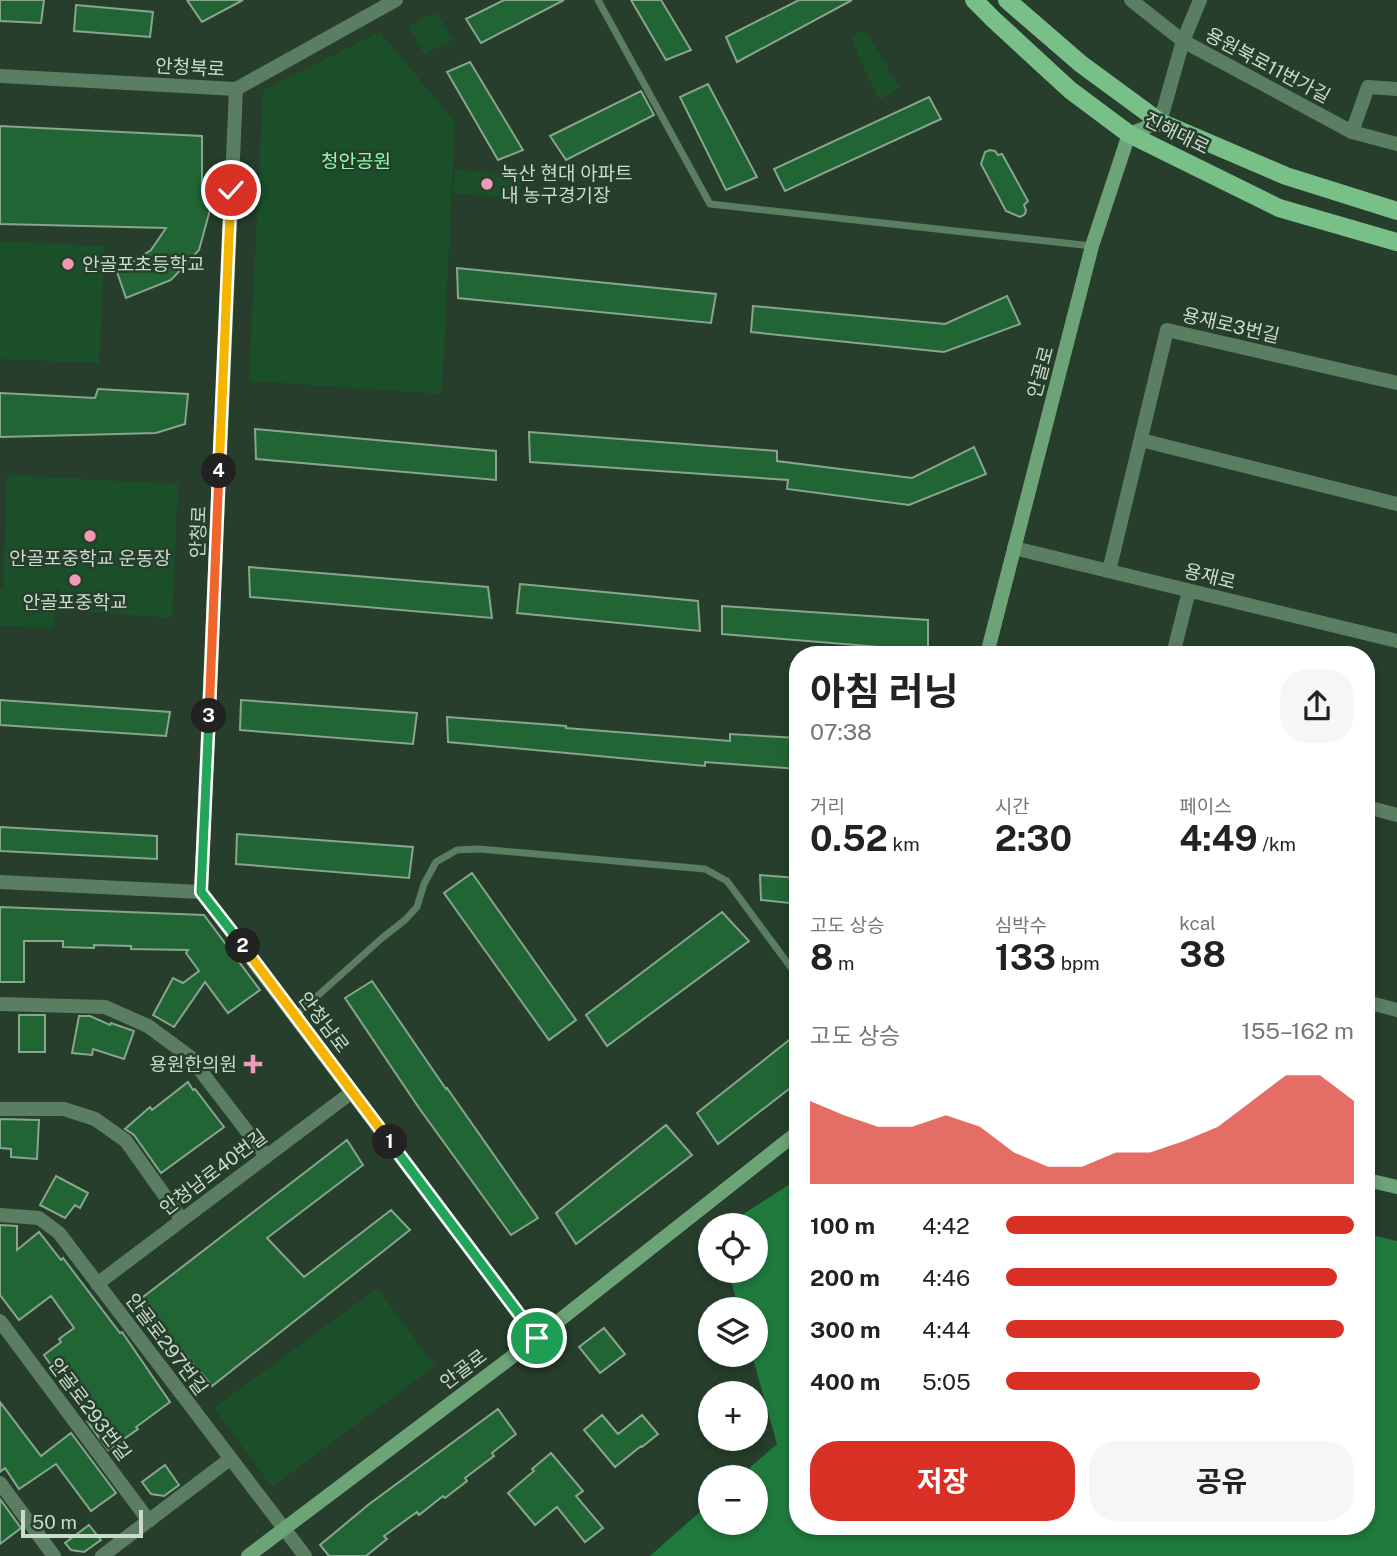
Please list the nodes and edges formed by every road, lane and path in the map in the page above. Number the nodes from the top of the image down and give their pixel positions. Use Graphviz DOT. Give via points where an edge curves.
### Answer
graph roads {
  1 [pos="396,0"];
  2 [pos="598,0"];
  3 [pos="974,0"];
  4 [pos="1007,0"];
  5 [pos="1131,0"];
  6 [pos="1200,0"];
  7 [pos="1183,41"];
  8 [pos="0,76"];
  9 [pos="236,89"];
  10 [pos="1397,89"];
  11 [pos="1160,122"];
  12 [pos="1352,132"];
  13 [pos="1129,134"];
  14 [pos="1397,144"];
  15 [pos="1397,211"];
  16 [pos="1397,242"];
  17 [pos="1092,246"];
  18 [pos="1397,383"];
  19 [pos="1141,440"];
  20 [pos="1397,504"];
  21 [pos="1014,548"];
  22 [pos="1109,571"];
  23 [pos="1189,591"];
  24 [pos="1397,641"];
  25 [pos="989,646"];
  26 [pos="1175,646"];
  27 [pos="1375,809"];
  28 [pos="1397,815"];
  29 [pos="0,882"];
  30 [pos="201,892"];
  31 [pos="789,965"];
  32 [pos="0,1004"];
  33 [pos="1375,1004"];
  34 [pos="1397,1010"];
  35 [pos="295,1016"];
  36 [pos="352,1092"];
  37 [pos="0,1109"];
  38 [pos="789,1139"];
  39 [pos="266,1156"];
  40 [pos="1375,1182"];
  41 [pos="1397,1187"];
  42 [pos="0,1215"];
  43 [pos="183,1220"];
  44 [pos="97,1284"];
  45 [pos="0,1321"];
  46 [pos="537,1338"];
  47 [pos="230,1459"];
  48 [pos="0,1483"];
  49 [pos="149,1521"];
  50 [pos="285,1529"];
  51 [pos="54,1556"];
  52 [pos="102,1556"];
  53 [pos="248,1556"];
  54 [pos="305,1556"];
  1 -- 9 [label="street, 안청북로"];
  2 -- 17 [label="lane" via="710,204"];
  3 -- 13 [label="main road, 진해대로" via="1070,90"];
  4 -- 11 [label="main road, 진해대로" via="1081,64"];
  5 -- 7 [label="street, 용원북로11번가길"];
  6 -- 7 [label="street"];
  7 -- 11 [label="street"];
  7 -- 12 [label="street, 용원북로11번가길"];
  8 -- 9 [label="street, 안청북로"];
  9 -- 30 [label="street, 안청로"];
  10 -- 12 [label="street" via="1368,87"];
  11 -- 13 [label="main road"];
  11 -- 15 [label="main road, 진해대로" via="1286,176"];
  12 -- 14 [label="street, 용원북로11번가길"];
  13 -- 16 [label="main road, 진해대로" via="1279,208"];
  13 -- 17 [label="main road, 안골로"];
  17 -- 21 [label="main road, 안골로"];
  18 -- 19 [label="street, 용재로3번길" via="1167,330"];
  19 -- 20 [label="street"];
  19 -- 22 [label="street, 용재로3번길"];
  21 -- 22 [label="street, 용재로"];
  21 -- 25 [label="main road, 안골로"];
  22 -- 23 [label="street, 용재로"];
  23 -- 24 [label="street, 용재로"];
  23 -- 26 [label="street"];
  27 -- 28 [label="street"];
  29 -- 30 [label="street"];
  30 -- 35 [label="street, 안청남로"];
  31 -- 35 [label="lane" via="727,881 705,869 457,850 436,862 417,907 405,920"];
  32 -- 39 [label="street" via="105,1007 148,1026 190,1057"];
  33 -- 34 [label="street"];
  35 -- 36 [label="street, 안청남로"];
  36 -- 39 [label="street, 안청남로40번길"];
  36 -- 46 [label="street, 안청남로"];
  37 -- 43 [label="street" via="64,1109 95,1119 125,1141"];
  38 -- 46 [label="main road, 안골로"];
  39 -- 43 [label="street, 안청남로40번길"];
  40 -- 41 [label="main road"];
  42 -- 44 [label="street, 안골로297번길" via="38,1218 59,1234"];
  43 -- 44 [label="street, 안청남로40번길"];
  44 -- 47 [label="street, 안골로297번길"];
  45 -- 49 [label="street, 안골로293번길"];
  46 -- 50 [label="main road, 안골로"];
  47 -- 49 [label="street"];
  47 -- 50 [label="street, 안골로297번길"];
  48 -- 51 [label="street"];
  49 -- 52 [label="street"];
  50 -- 53 [label="main road, 안골로"];
  50 -- 54 [label="street, 안골로297번길"];
}
